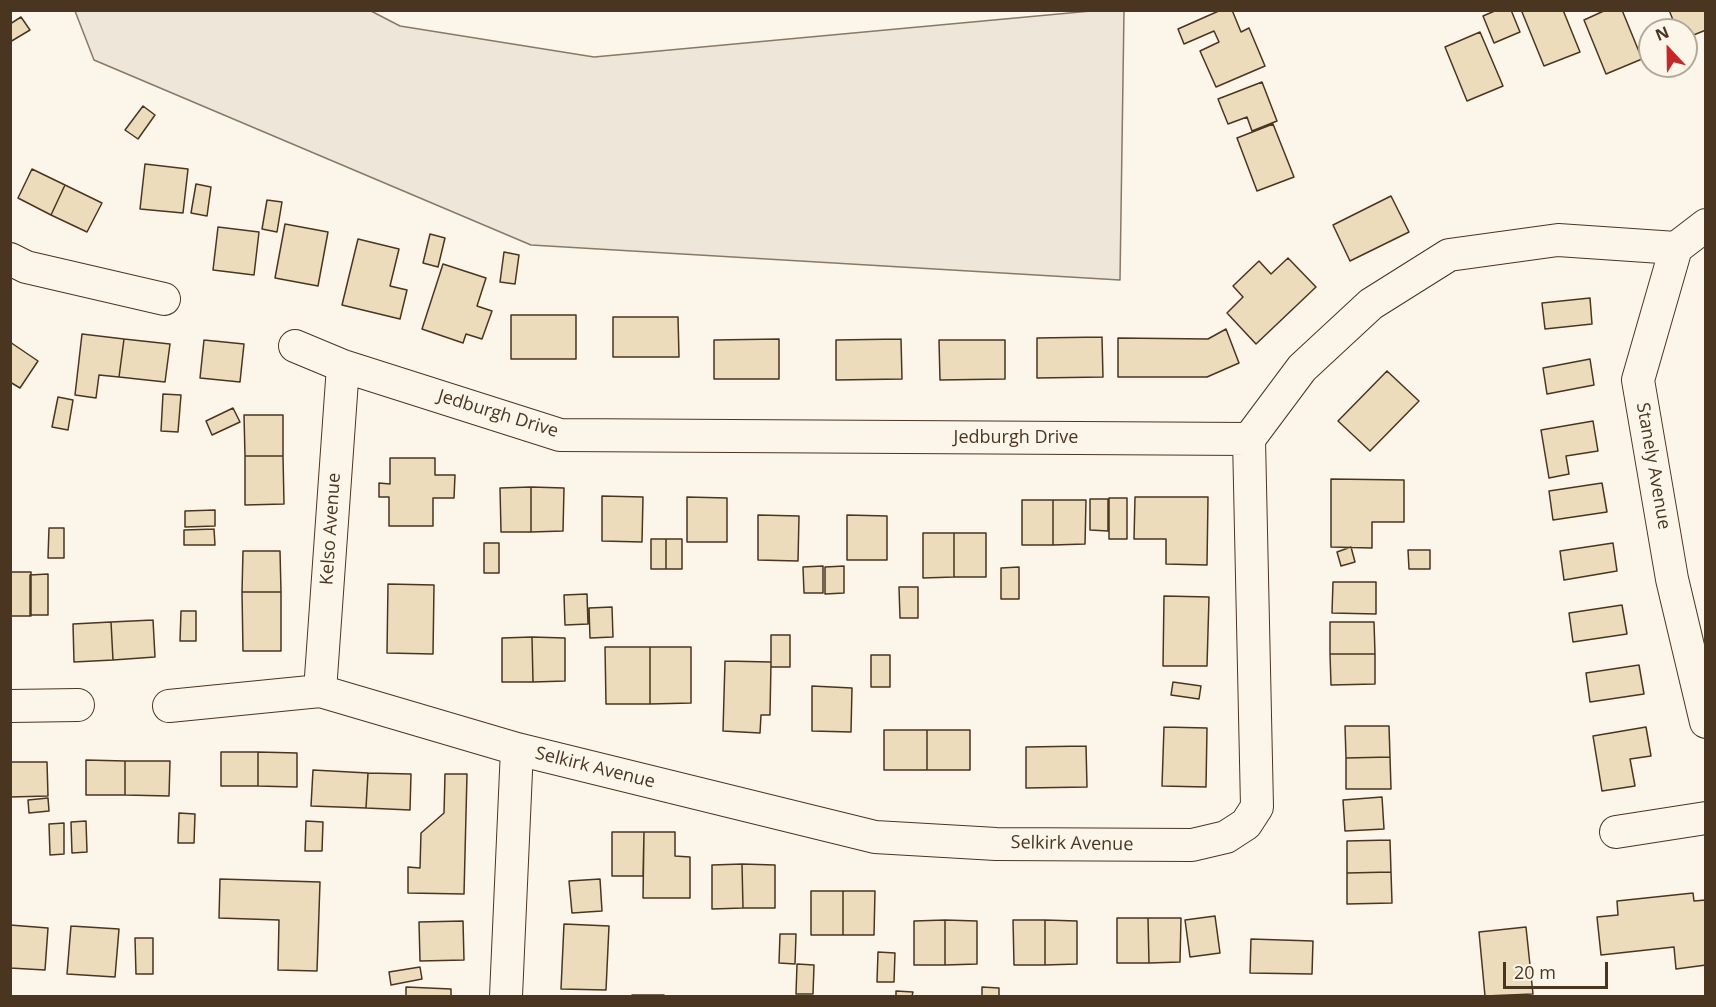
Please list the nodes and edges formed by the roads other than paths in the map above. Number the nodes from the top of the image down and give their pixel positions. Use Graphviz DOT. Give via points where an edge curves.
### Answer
graph roads {
  1 [pos="1706,225"];
  2 [pos="1676,248"];
  3 [pos="10,259"];
  4 [pos="164,299"];
  5 [pos="295,346"];
  6 [pos="343,366"];
  7 [pos="1249,439"];
  8 [pos="320,692"];
  9 [pos="10,705"];
  10 [pos="78,705"];
  11 [pos="169,706"];
  12 [pos="1706,722"];
  13 [pos="517,749"];
  14 [pos="1706,818"];
  15 [pos="1616,832"];
  16 [pos="506,996"];
  1 -- 2 [label="street"];
  2 -- 7 [label="street" via="1558,240 1449,255 1371,304 1302,368"];
  2 -- 12 [label="street, Stanely Avenue" via="1638,380 1672,579"];
  3 -- 4 [label="street" via="26,267"];
  5 -- 6 [label="street, Jedburgh Drive"];
  6 -- 7 [label="street, Jedburgh Drive" via="560,435"];
  6 -- 8 [label="street, Kelso Avenue"];
  7 -- 13 [label="street, Selkirk Avenue" via="1257,807 1246,824 1226,837 1192,845 996,844 875,837"];
  8 -- 11 [label="street, Selkirk Avenue"];
  8 -- 13 [label="street, Selkirk Avenue"];
  9 -- 10 [label="street"];
  13 -- 16 [label="street, Selkirk Avenue"];
  14 -- 15 [label="street"];
}
